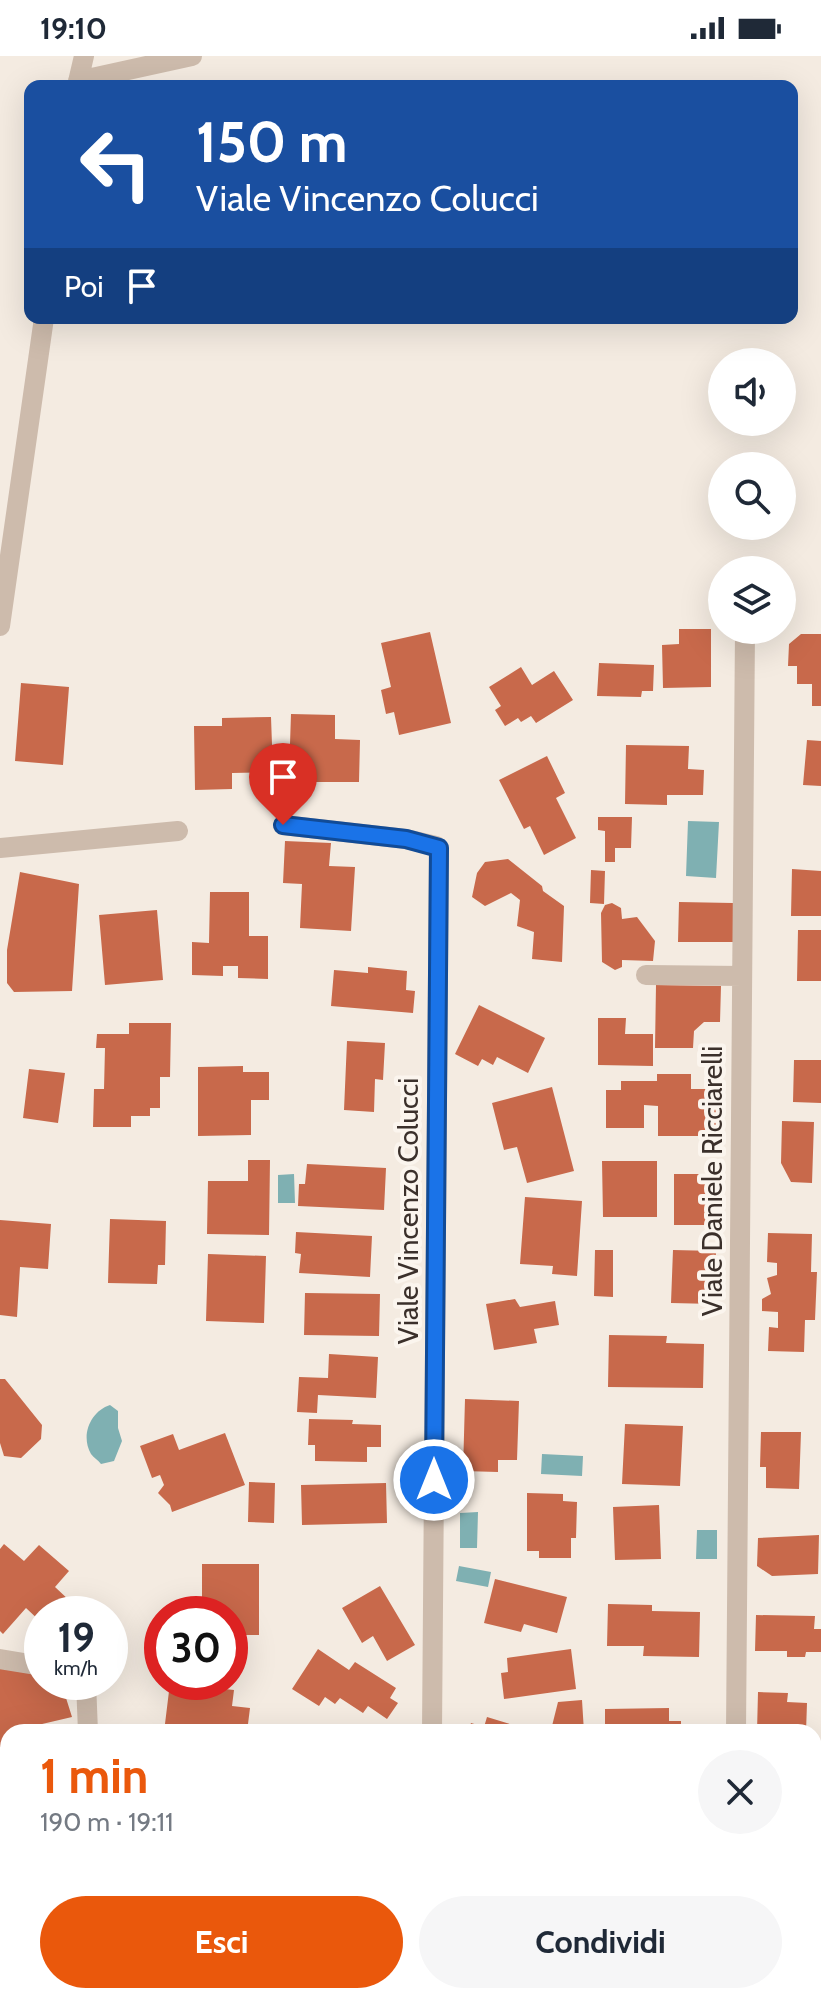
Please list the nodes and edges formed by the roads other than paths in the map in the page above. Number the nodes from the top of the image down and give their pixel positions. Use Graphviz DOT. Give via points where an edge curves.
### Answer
graph roads {
  1 [pos="84,56"];
  2 [pos="192,56"];
  3 [pos="78,80"];
  4 [pos="93,80"];
  5 [pos="43,324"];
  6 [pos="0,626"];
  7 [pos="745,644"];
  8 [pos="283,825"];
  9 [pos="178,831"];
  10 [pos="0,848"];
  11 [pos="646,975"];
  12 [pos="742,976"];
  13 [pos="0,1659"];
  14 [pos="24,1663"];
  15 [pos="87,1700"];
  16 [pos="88,1724"];
  17 [pos="432,1724"];
  18 [pos="736,1724"];
  1 -- 3 [label="street"];
  2 -- 4 [label="street"];
  5 -- 6 [label="street"];
  7 -- 12 [label="street, Viale Daniele Ricciarelli"];
  8 -- 17 [label="street, Viale Vincenzo Colucci" via="406,839 439,850"];
  9 -- 10 [label="street"];
  11 -- 12 [label="street"];
  12 -- 18 [label="street, Viale Daniele Ricciarelli"];
  13 -- 14 [label="street"];
  15 -- 16 [label="street"];
}
